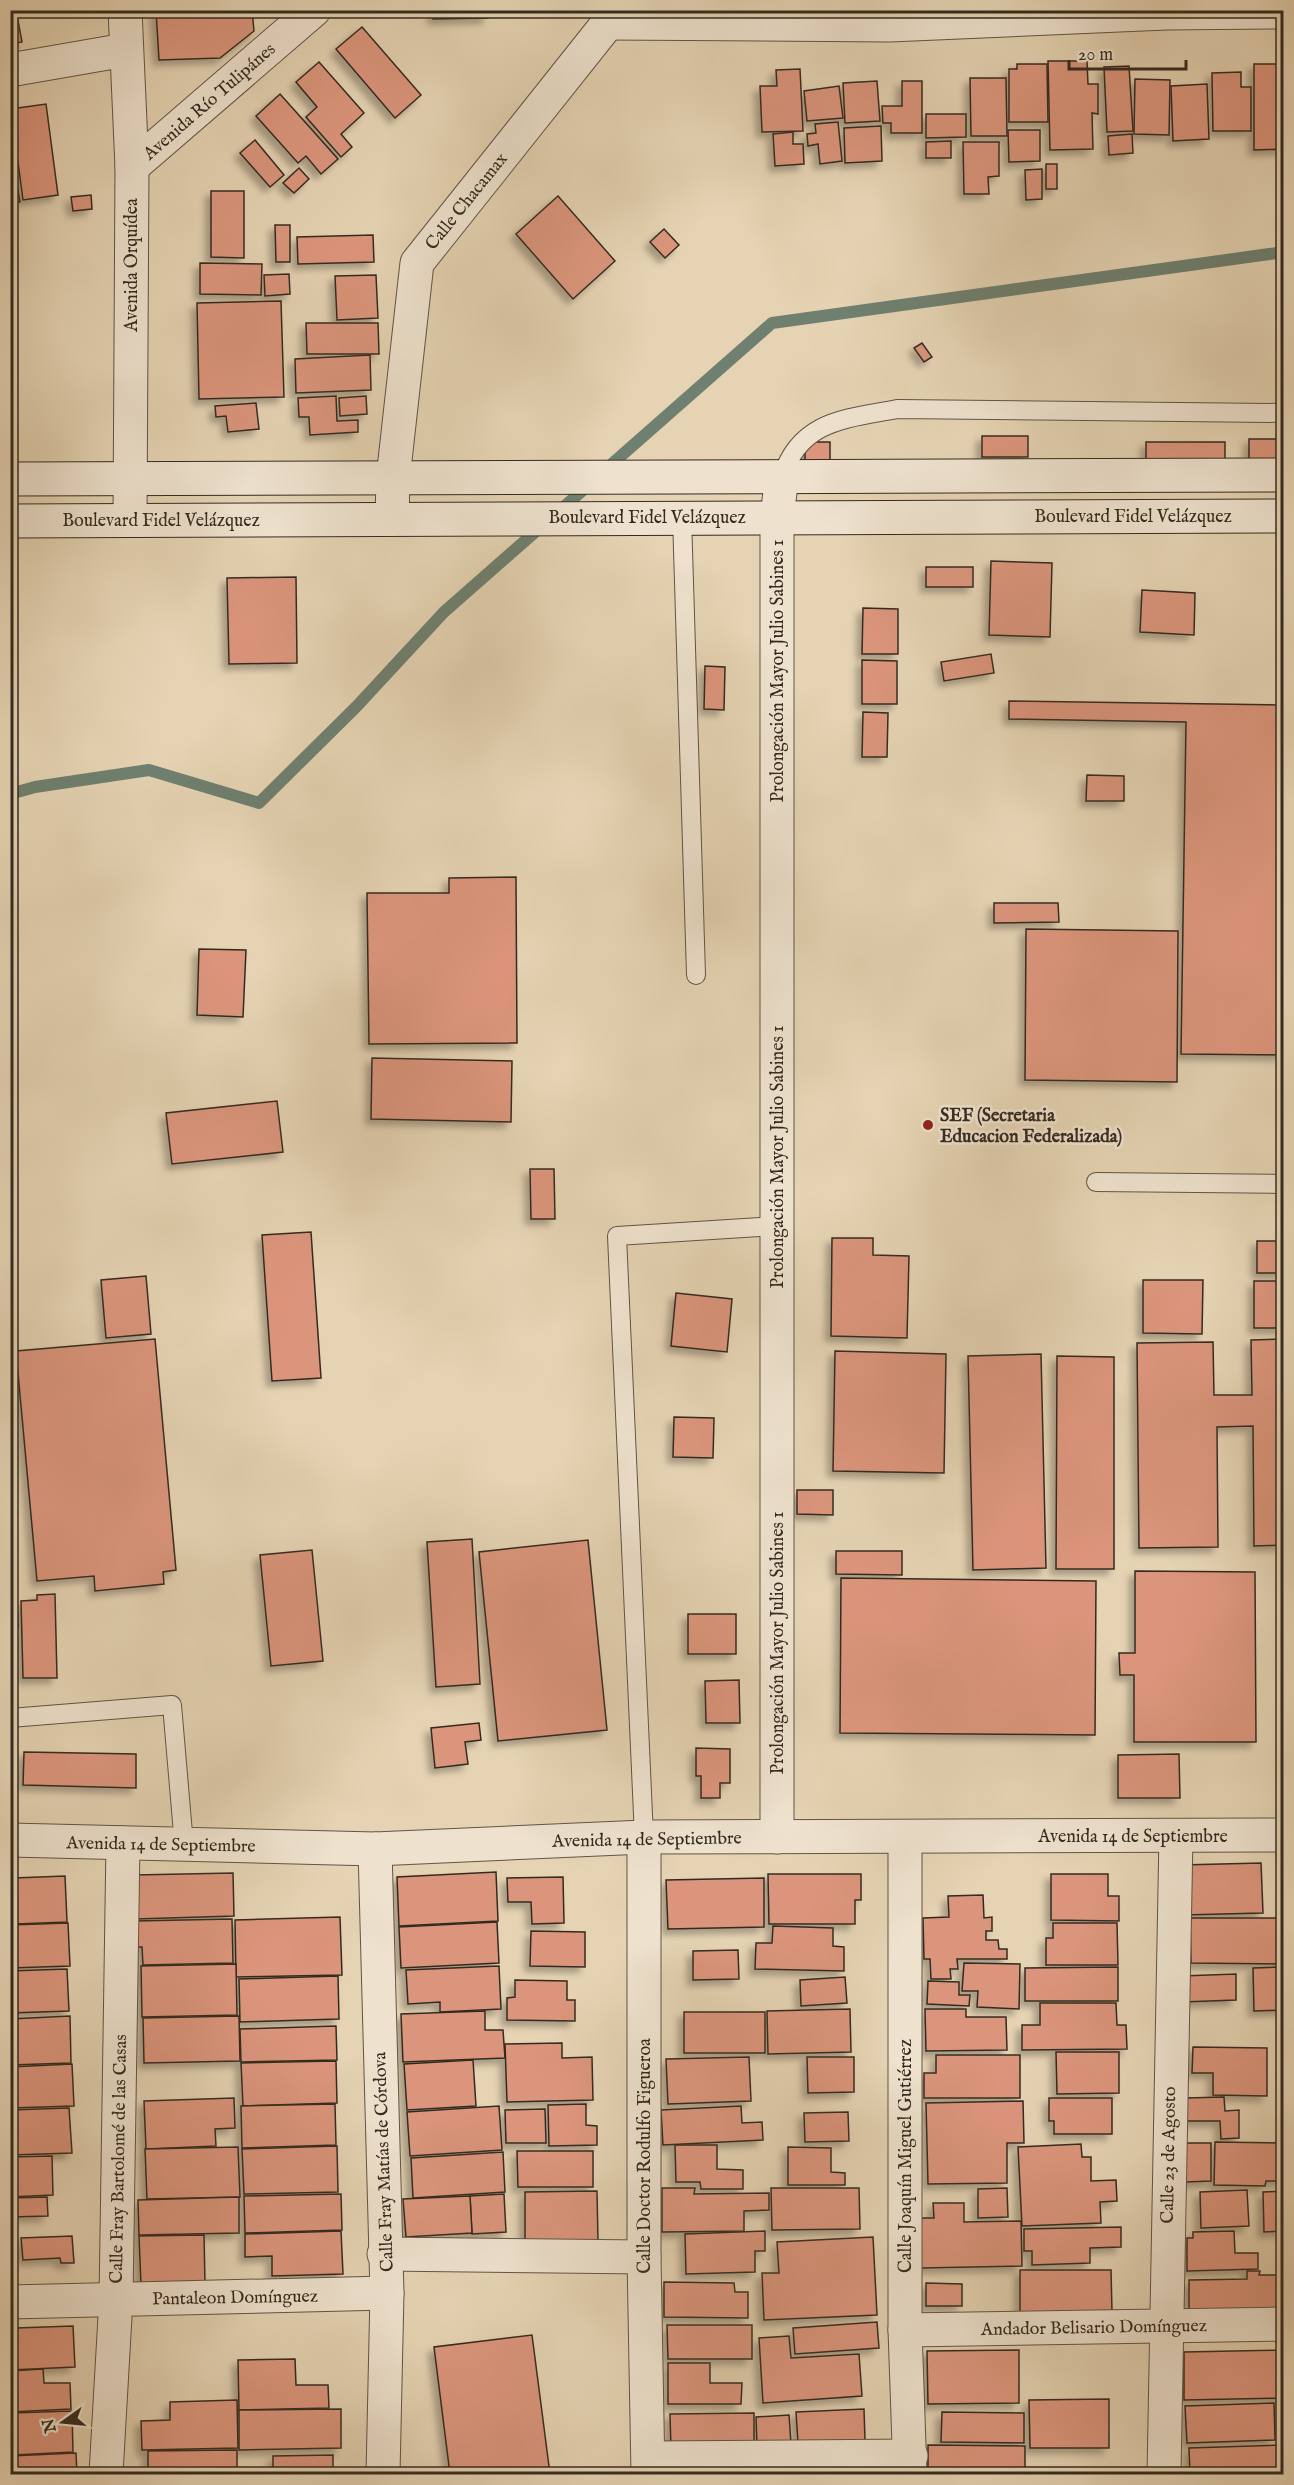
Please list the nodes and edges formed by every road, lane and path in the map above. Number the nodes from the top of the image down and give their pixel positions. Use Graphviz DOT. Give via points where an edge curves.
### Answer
graph roads {
  1 [pos="125,10"];
  2 [pos="314,10"];
  3 [pos="1166,12"];
  4 [pos="1284,12"];
  5 [pos="609,17"];
  6 [pos="125,50"];
  7 [pos="10,70"];
  8 [pos="132,167"];
  9 [pos="1284,412"];
  10 [pos="1284,475"];
  11 [pos="782,477"];
  12 [pos="393,478"];
  13 [pos="10,479"];
  14 [pos="129,479"];
  15 [pos="777,516"];
  16 [pos="1284,516"];
  17 [pos="682,517"];
  18 [pos="392,519"];
  19 [pos="130,520"];
  20 [pos="10,521"];
  21 [pos="696,975"];
  22 [pos="1096,1182"];
  23 [pos="1284,1184"];
  24 [pos="777,1226"];
  25 [pos="10,1718"];
  26 [pos="1284,1835"];
  27 [pos="1176,1836"];
  28 [pos="644,1837"];
  29 [pos="777,1837"];
  30 [pos="905,1837"];
  31 [pos="10,1840"];
  32 [pos="123,1844"];
  33 [pos="184,1845"];
  34 [pos="375,1850"];
  35 [pos="384,2254"];
  36 [pos="644,2257"];
  37 [pos="387,2293"];
  38 [pos="116,2299"];
  39 [pos="10,2302"];
  40 [pos="1284,2324"];
  41 [pos="1164,2325"];
  42 [pos="905,2330"];
  43 [pos="911,2465"];
  44 [pos="649,2466"];
  45 [pos="106,2475"];
  46 [pos="383,2475"];
  47 [pos="1164,2475"];
  1 -- 6 [label="street, Avenida Orquídea"];
  2 -- 8 [label="street, Avenida Río Tulipánes"];
  3 -- 4 [label="street"];
  3 -- 5 [label="street" via="890,25"];
  5 -- 12 [label="street, Calle Chacamax" via="417,263"];
  6 -- 7 [label="street"];
  6 -- 8 [label="street, Avenida Orquídea"];
  8 -- 14 [label="street, Avenida Orquídea"];
  9 -- 11 [label="lane" via="897,409 816,429 788,458"];
  10 -- 11 [label="street"];
  11 -- 12 [label="street"];
  11 -- 15 [label="street, Prolongación Mayor Julio Sabines 1"];
  12 -- 14 [label="street"];
  12 -- 18 [label="street, Calle Chacamax"];
  13 -- 14 [label="street"];
  14 -- 19 [label="street, Avenida Orquídea"];
  15 -- 16 [label="street, Boulevard Fidel Velázquez"];
  15 -- 17 [label="street, Boulevard Fidel Velázquez"];
  15 -- 24 [label="street, Prolongación Mayor Julio Sabines 1"];
  17 -- 18 [label="street, Boulevard Fidel Velázquez"];
  17 -- 21 [label="lane"];
  18 -- 19 [label="street, Boulevard Fidel Velázquez"];
  19 -- 20 [label="street, Boulevard Fidel Velázquez"];
  22 -- 23 [label="lane"];
  24 -- 28 [label="lane" via="617,1236"];
  24 -- 29 [label="street, Prolongación Mayor Julio Sabines 1"];
  25 -- 33 [label="lane" via="172,1705"];
  26 -- 27 [label="street, Avenida 14 de Septiembre"];
  27 -- 30 [label="street, Avenida 14 de Septiembre"];
  27 -- 41 [label="street, Calle 23 de Agosto"];
  28 -- 29 [label="street, Avenida 14 de Septiembre"];
  28 -- 34 [label="street, Avenida 14 de Septiembre"];
  28 -- 36 [label="street, Calle Doctor Rodulfo Figueroa"];
  29 -- 30 [label="street, Avenida 14 de Septiembre"];
  30 -- 42 [label="street, Calle Joaquín Miguel Gutiérrez"];
  31 -- 32 [label="street, Avenida 14 de Septiembre"];
  32 -- 33 [label="street, Avenida 14 de Septiembre"];
  32 -- 38 [label="street, Calle Fray Bartolomé de las Casas"];
  33 -- 34 [label="street, Avenida 14 de Septiembre"];
  34 -- 35 [label="street, Calle Fray Matías de Córdova"];
  35 -- 36 [label="street"];
  35 -- 37 [label="street, Calle Fray Matías de Córdova"];
  36 -- 44 [label="street, Calle Doctor Rodulfo Figueroa"];
  37 -- 38 [label="street, Pantaleon Domínguez"];
  37 -- 46 [label="street, Calle Fray Matías de Córdova"];
  38 -- 39 [label="street, Pantaleon Domínguez"];
  38 -- 45 [label="street, Calle Fray Bartolomé de las Casas"];
  40 -- 41 [label="street, Andador Belisario Domínguez"];
  41 -- 42 [label="street, Andador Belisario Domínguez"];
  41 -- 47 [label="street, Calle 23 de Agosto"];
  42 -- 43 [label="street, Calle Joaquín Miguel Gutiérrez"];
  43 -- 44 [label="street"];
}
